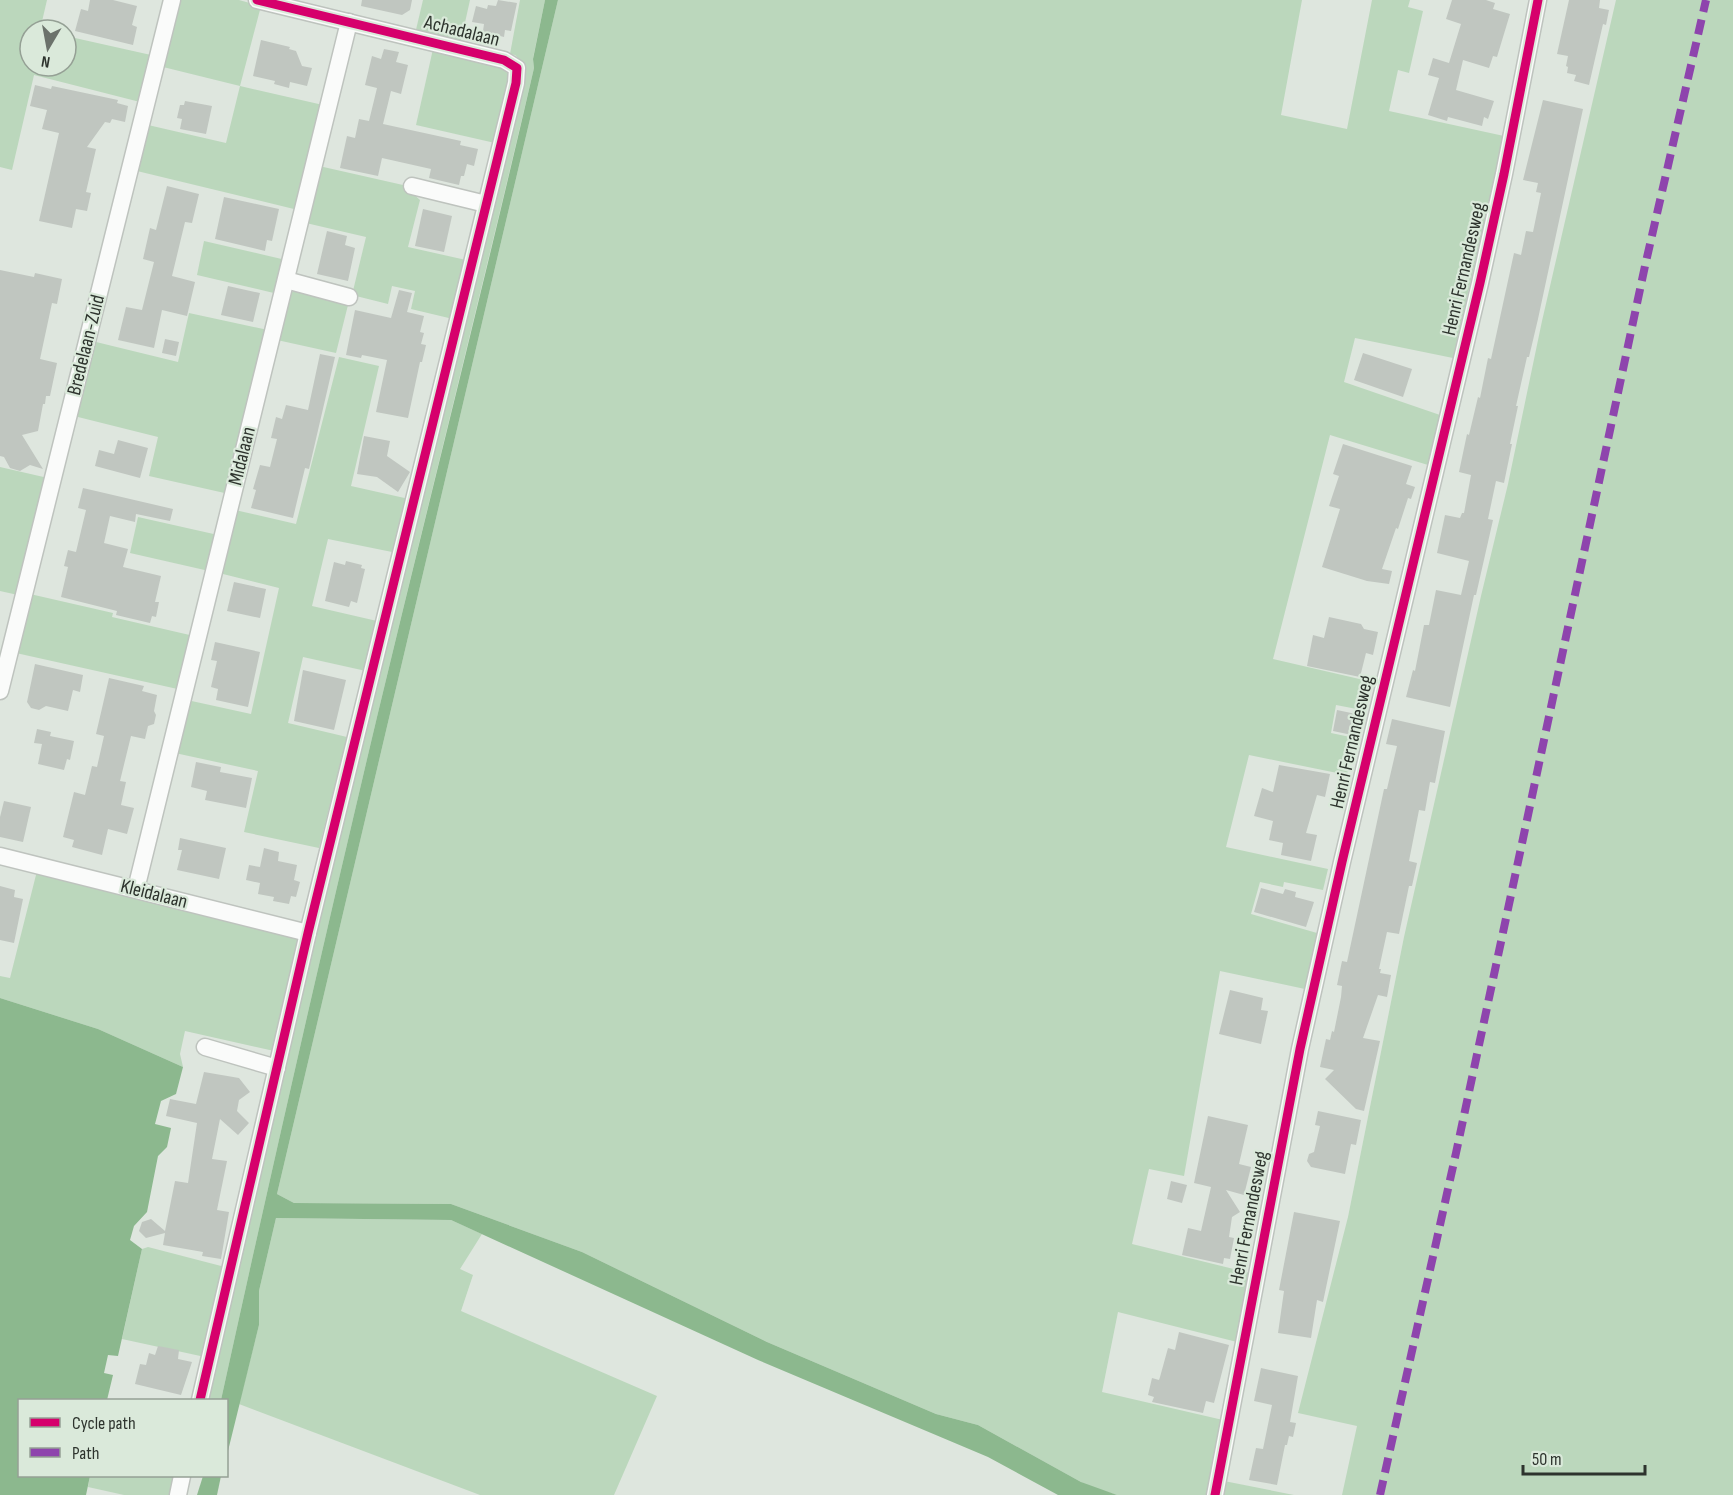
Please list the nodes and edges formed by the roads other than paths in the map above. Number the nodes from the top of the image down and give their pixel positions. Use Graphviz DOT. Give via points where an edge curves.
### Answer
graph roads {
  1 [pos="172,0"];
  2 [pos="256,0"];
  3 [pos="1538,0"];
  4 [pos="349,22"];
  5 [pos="412,186"];
  6 [pos="486,204"];
  7 [pos="286,280"];
  8 [pos="349,297"];
  9 [pos="0,691"];
  10 [pos="0,856"];
  11 [pos="136,889"];
  12 [pos="308,933"];
  13 [pos="205,1047"];
  14 [pos="277,1068"];
  15 [pos="200,1399"];
  16 [pos="182,1477"];
  17 [pos="178,1495"];
  18 [pos="1215,1495"];
  1 -- 9 [label="street, Bredelaan-Zuid"];
  2 -- 4 [label="street, Achadalaan"];
  3 -- 18 [label="street, Henri Fernandesweg" via="1480,283 1300,1049"];
  4 -- 6 [label="street, Achadalaan" via="504,60 517,68"];
  4 -- 7 [label="street, Midalaan"];
  5 -- 6 [label="street"];
  6 -- 12 [label="street"];
  7 -- 8 [label="street"];
  7 -- 11 [label="street, Midalaan"];
  10 -- 11 [label="street, Kleidalaan"];
  11 -- 12 [label="street, Kleidalaan"];
  12 -- 14 [label="street"];
  13 -- 14 [label="street"];
  14 -- 15 [label="street"];
  16 -- 17 [label="street"];
}
